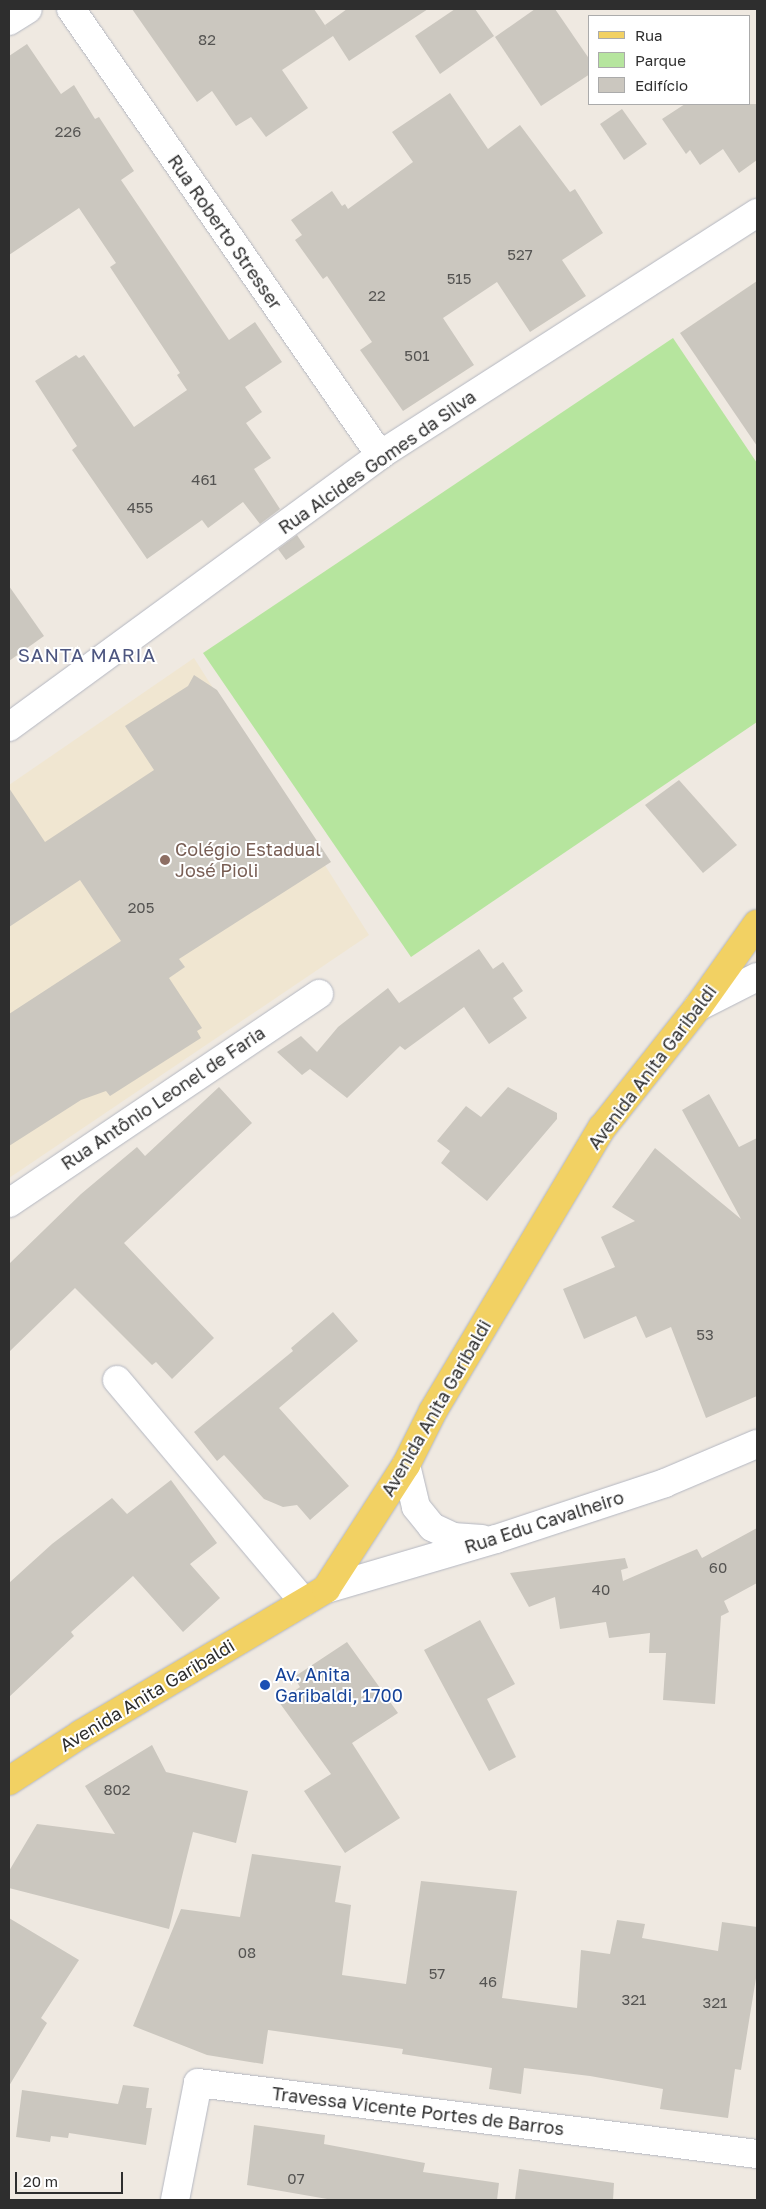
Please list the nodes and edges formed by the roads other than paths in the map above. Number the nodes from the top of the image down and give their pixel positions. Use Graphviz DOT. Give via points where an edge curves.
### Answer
graph roads {
  1 [pos="28,9"];
  2 [pos="71,9"];
  3 [pos="9,21"];
  4 [pos="757,213"];
  5 [pos="380,455"];
  6 [pos="9,727"];
  7 [pos="757,924"];
  8 [pos="757,977"];
  9 [pos="319,994"];
  10 [pos="698,1008"];
  11 [pos="9,1203"];
  12 [pos="117,1380"];
  13 [pos="757,1444"];
  14 [pos="406,1465"];
  15 [pos="496,1539"];
  16 [pos="315,1595"];
  17 [pos="9,1780"];
  18 [pos="757,2154"];
  19 [pos="175,2200"];
  1 -- 3 [label="street"];
  2 -- 5 [label="street, Rua Roberto Stresser"];
  4 -- 5 [label="street, Rua Alcides Gomes da Silva"];
  5 -- 6 [label="street, Rua Alcides Gomes da Silva"];
  7 -- 10 [label="main road, Avenida Anita Garibaldi"];
  8 -- 10 [label="street"];
  9 -- 11 [label="street, Rua Antônio Leonel de Faria"];
  10 -- 14 [label="main road, Avenida Anita Garibaldi" via="602,1128 433,1411"];
  12 -- 16 [label="street"];
  13 -- 15 [label="street, Rua Edu Cavalheiro" via="665,1483"];
  14 -- 15 [label="street" via="416,1507 432,1527 463,1539"];
  14 -- 16 [label="main road, Avenida Anita Garibaldi"];
  15 -- 16 [label="street, Rua Edu Cavalheiro"];
  16 -- 17 [label="main road, Avenida Anita Garibaldi"];
  18 -- 19 [label="street, Travessa Vicente Portes de Barros" via="198,2083"];
}
